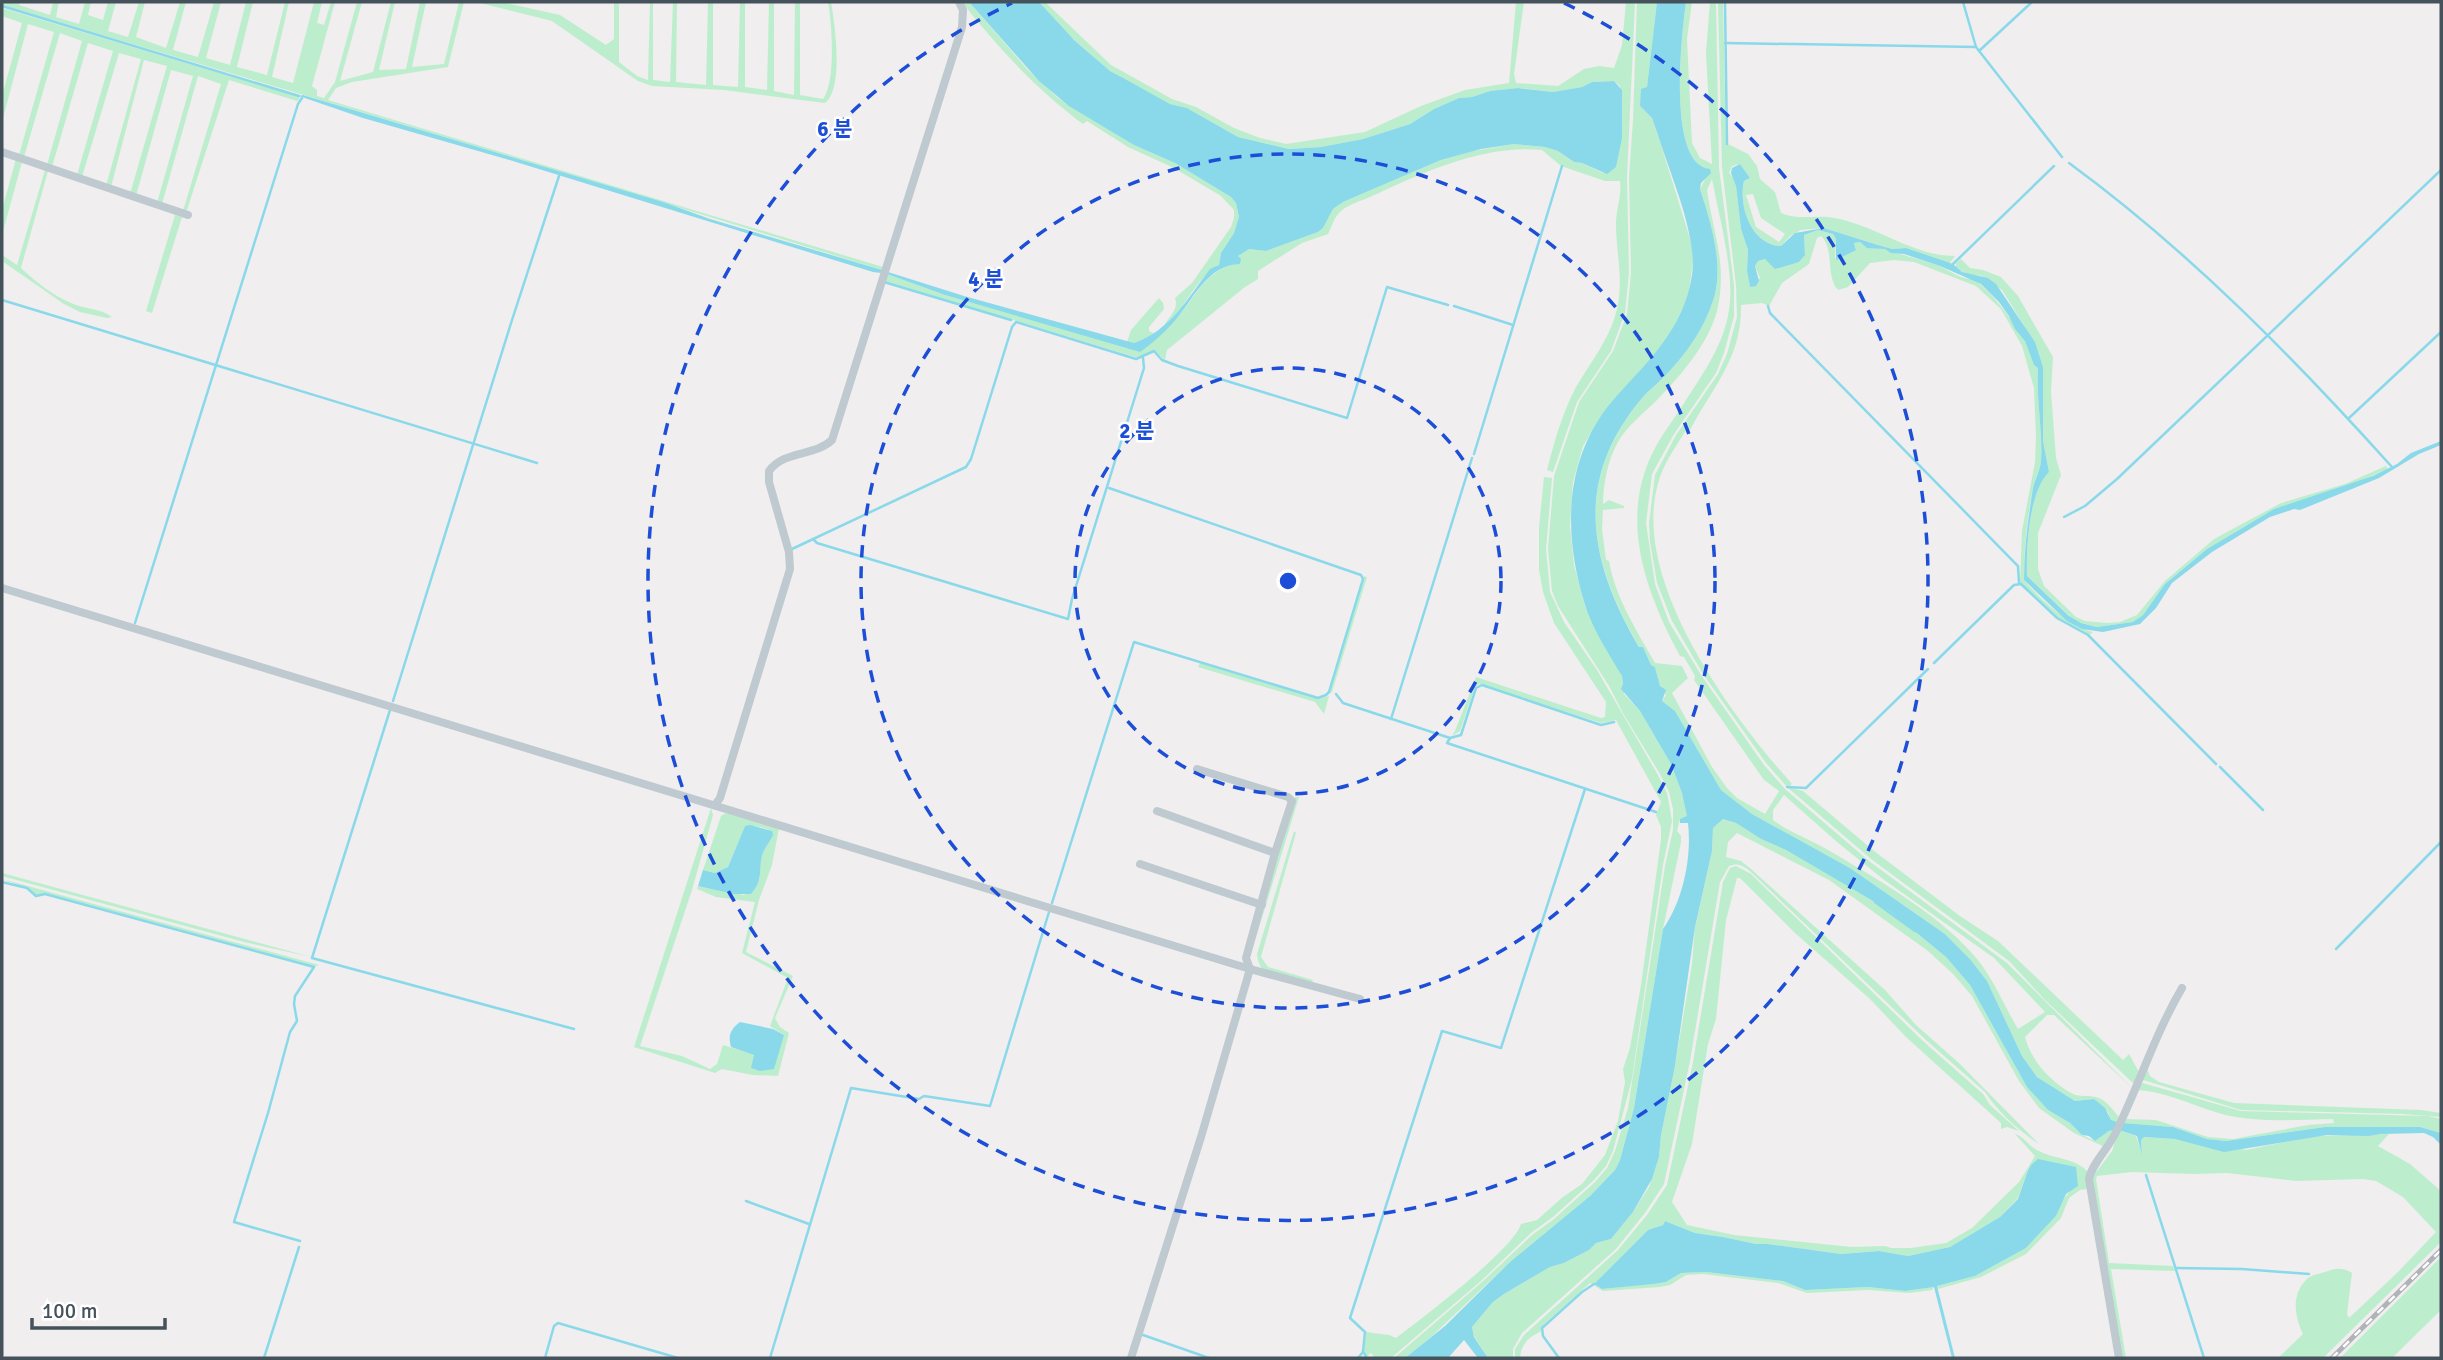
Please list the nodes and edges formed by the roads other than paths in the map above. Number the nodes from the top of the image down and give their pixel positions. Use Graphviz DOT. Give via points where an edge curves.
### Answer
graph roads {
  1 [pos="959,2"];
  2 [pos="2,152"];
  3 [pos="188,215"];
  4 [pos="2,588"];
  5 [pos="1197,769"];
  6 [pos="715,805"];
  7 [pos="1157,811"];
  8 [pos="1275,853"];
  9 [pos="1140,864"];
  10 [pos="1262,905"];
  11 [pos="1250,969"];
  12 [pos="2182,988"];
  13 [pos="1360,999"];
  14 [pos="1130,1358"];
  15 [pos="2119,1358"];
  1 -- 6 [label="street" via="962,27 832,440 779,460 769,471 790,569"];
  2 -- 3 [label="street"];
  4 -- 6 [label="street"];
  5 -- 8 [label="street" via="1292,801"];
  6 -- 11 [label="street"];
  7 -- 8 [label="street"];
  8 -- 10 [label="street"];
  9 -- 10 [label="street"];
  10 -- 11 [label="street" via="1246,958"];
  11 -- 13 [label="street"];
  11 -- 14 [label="street"];
  12 -- 15 [label="street" via="2117,1131 2089,1179"];
}
